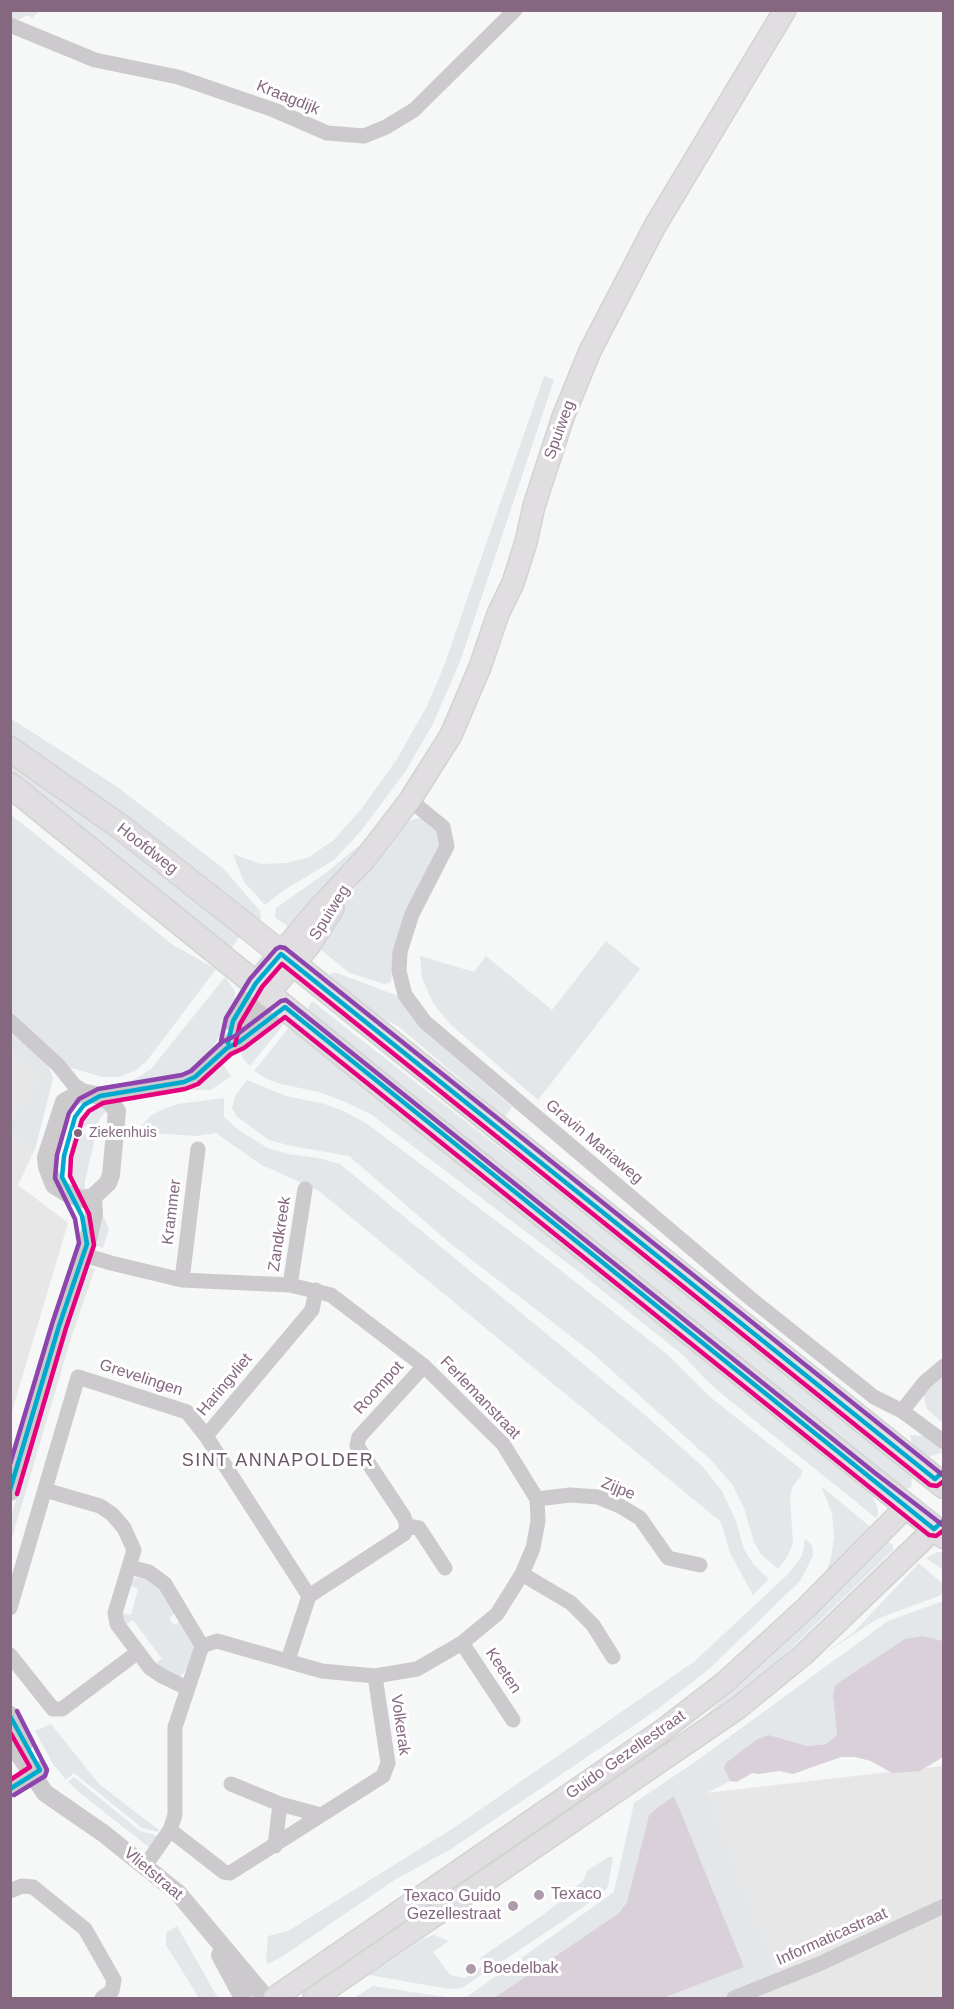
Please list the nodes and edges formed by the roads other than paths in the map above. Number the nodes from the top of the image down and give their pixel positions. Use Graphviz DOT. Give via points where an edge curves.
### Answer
graph roads {
  1 [pos="515,10"];
  2 [pos="785,10"];
  3 [pos="10,25"];
  4 [pos="10,749"];
  5 [pos="10,785"];
  6 [pos="410,800"];
  7 [pos="287,959"];
  8 [pos="270,994"];
  9 [pos="10,1021"];
  10 [pos="227,1048"];
  11 [pos="50,1058"];
  12 [pos="153,1088"];
  13 [pos="93,1094"];
  14 [pos="64,1102"];
  15 [pos="117,1111"];
  16 [pos="198,1149"];
  17 [pos="305,1189"];
  18 [pos="70,1195"];
  19 [pos="93,1197"];
  20 [pos="85,1250"];
  21 [pos="182,1280"];
  22 [pos="290,1286"];
  23 [pos="316,1290"];
  24 [pos="423,1366"];
  25 [pos="944,1366"];
  26 [pos="902,1411"];
  27 [pos="206,1436"];
  28 [pos="944,1442"];
  29 [pos="941,1478"];
  30 [pos="45,1490"];
  31 [pos="10,1492"];
  32 [pos="537,1499"];
  33 [pos="907,1506"];
  34 [pos="407,1526"];
  35 [pos="940,1528"];
  36 [pos="700,1565"];
  37 [pos="129,1567"];
  38 [pos="445,1568"];
  39 [pos="522,1574"];
  40 [pos="309,1596"];
  41 [pos="10,1608"];
  42 [pos="462,1642"];
  43 [pos="202,1646"];
  44 [pos="138,1652"];
  45 [pos="10,1655"];
  46 [pos="613,1657"];
  47 [pos="288,1660"];
  48 [pos="375,1676"];
  49 [pos="187,1688"];
  50 [pos="10,1715"];
  51 [pos="513,1720"];
  52 [pos="10,1734"];
  53 [pos="36,1772"];
  54 [pos="231,1784"];
  55 [pos="10,1789"];
  56 [pos="280,1804"];
  57 [pos="321,1815"];
  58 [pos="170,1830"];
  59 [pos="275,1845"];
  60 [pos="145,1866"];
  61 [pos="10,1891"];
  62 [pos="944,1906"];
  63 [pos="201,1919"];
  64 [pos="102,1998"];
  65 [pos="243,1998"];
  66 [pos="266,1998"];
  67 [pos="274,1998"];
  68 [pos="314,1998"];
  69 [pos="735,1998"];
  1 -- 3 [label="street, Kraagdijk" via="414,110 364,136 327,133 178,77 95,60"];
  2 -- 6 [label="main road, Spuiweg" via="655,226 590,351 563,417 513,583 480,667 451,735"];
  4 -- 7 [label="main road, Hoofdweg" via="122,828"];
  5 -- 8 [label="main road"];
  6 -- 7 [label="main road, Spuiweg" via="364,860 309,946"];
  6 -- 26 [label="street, Gravin Mariaweg" via="443,827 447,846 412,914 400,952 399,971 405,995 425,1022 750,1298 874,1397"];
  7 -- 8 [label="main road"];
  7 -- 29 [label="main road, Hoofdweg"];
  8 -- 10 [label="street" via="239,1042"];
  8 -- 10 [label="street" via="233,1021"];
  8 -- 33 [label="main road"];
  9 -- 11 [label="street"];
  10 -- 12 [label="street" via="195,1077"];
  11 -- 13 [label="street" via="74,1085"];
  11 -- 14 [label="street" via="62,1080"];
  12 -- 13 [label="street"];
  12 -- 15 [label="street"];
  13 -- 14 [label="street" via="77,1095"];
  13 -- 15 [label="street" via="110,1102"];
  14 -- 18 [label="street" via="46,1157 54,1185"];
  15 -- 19 [label="street" via="111,1174 104,1188"];
  16 -- 21 [label="street, Krammer"];
  17 -- 22 [label="street, Zandkreek"];
  18 -- 19 [label="street"];
  18 -- 20 [label="street" via="81,1216"];
  19 -- 20 [label="street" via="94,1214"];
  20 -- 21 [label="street, Ferlemanstraat"];
  20 -- 31 [label="street"];
  21 -- 22 [label="street, Ferlemanstraat"];
  22 -- 23 [label="street, Ferlemanstraat"];
  23 -- 24 [label="street, Ferlemanstraat" via="331,1295"];
  23 -- 27 [label="street, Haringvliet" via="312,1310"];
  24 -- 32 [label="street, Ferlemanstraat" via="503,1444"];
  24 -- 34 [label="street, Roompot" via="359,1437 357,1446"];
  25 -- 26 [label="street"];
  26 -- 28 [label="street, Gravin Mariaweg"];
  27 -- 30 [label="street, Grevelingen" via="187,1412 78,1377"];
  27 -- 40 [label="street, Haringvliet"];
  29 -- 33 [label="main road, Guido Gezellestraat"];
  30 -- 37 [label="street" via="100,1506 112,1514 134,1550"];
  30 -- 41 [label="street, Grevelingen"];
  32 -- 36 [label="street, Zijpe" via="598,1497 640,1518 668,1558"];
  32 -- 39 [label="street" via="533,1548"];
  33 -- 35 [label="main road"];
  33 -- 67 [label="main road, Guido Gezellestraat" via="758,1653 705,1698"];
  34 -- 38 [label="street, Roompot" via="419,1528"];
  34 -- 40 [label="street" via="404,1534"];
  35 -- 68 [label="main road, Guido Gezellestraat" via="802,1655 738,1708"];
  37 -- 43 [label="street" via="149,1572 165,1584"];
  37 -- 44 [label="street" via="115,1613 117,1624"];
  39 -- 42 [label="street" via="497,1614"];
  39 -- 46 [label="street" via="571,1603 593,1625"];
  40 -- 47 [label="street"];
  42 -- 48 [label="street" via="417,1669"];
  42 -- 51 [label="street, Keeten"];
  43 -- 47 [label="street" via="217,1641"];
  43 -- 49 [label="street"];
  44 -- 45 [label="street" via="62,1709 53,1709"];
  44 -- 49 [label="street" via="150,1668"];
  47 -- 48 [label="street" via="322,1671"];
  48 -- 57 [label="street, Volkerak" via="386,1770 383,1776"];
  49 -- 58 [label="street" via="175,1727 176,1815"];
  50 -- 53 [label="street, Vlietstraat"];
  52 -- 53 [label="street, Vlietstraat" via="18,1753"];
  53 -- 55 [label="street"];
  53 -- 60 [label="street, Vlietstraat" via="45,1793"];
  54 -- 56 [label="street"];
  56 -- 57 [label="street"];
  56 -- 59 [label="street"];
  57 -- 59 [label="street, Volkerak"];
  58 -- 59 [label="street, Volkerak" via="230,1873"];
  58 -- 60 [label="street"];
  60 -- 63 [label="street, Vlietstraat" via="178,1893"];
  61 -- 64 [label="street" via="33,1887 85,1929 114,1980 112,1991"];
  62 -- 69 [label="street, Informaticastraat"];
  63 -- 65 [label="street, Vlietstraat"];
  63 -- 66 [label="street, Vlietstraat"];
}
